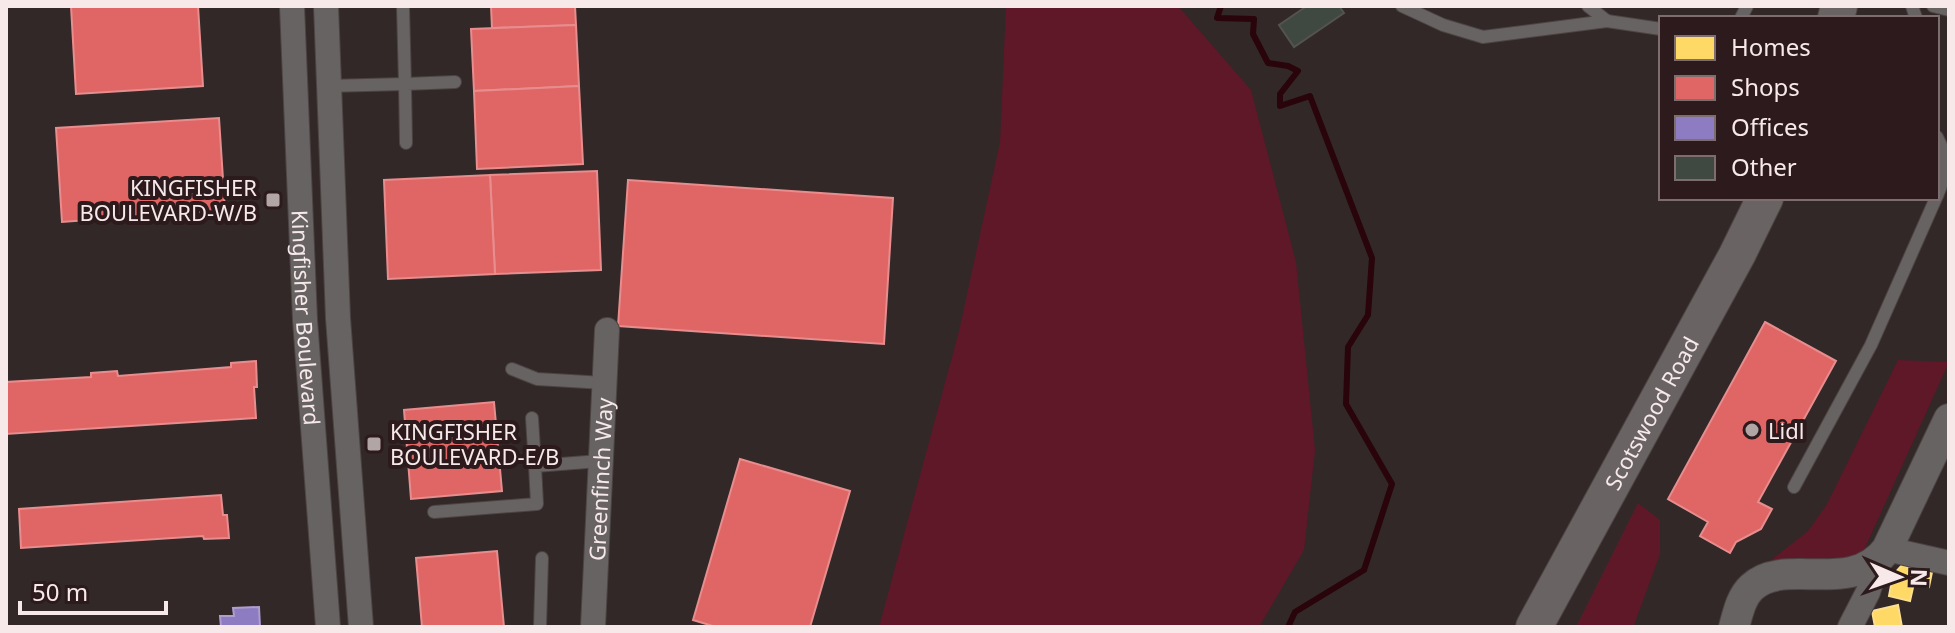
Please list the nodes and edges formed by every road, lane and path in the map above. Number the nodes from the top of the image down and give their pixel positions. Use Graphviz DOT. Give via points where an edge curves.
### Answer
graph roads {
  1 [pos="292,6"];
  2 [pos="326,6"];
  3 [pos="403,6"];
  4 [pos="1402,6"];
  5 [pos="1588,6"];
  6 [pos="1933,6"];
  7 [pos="1949,10"];
  8 [pos="1607,21"];
  9 [pos="1659,29"];
  10 [pos="455,82"];
  11 [pos="405,84"];
  12 [pos="328,86"];
  13 [pos="1939,141"];
  14 [pos="406,143"];
  15 [pos="1939,189"];
  16 [pos="1764,200"];
  17 [pos="1935,200"];
  18 [pos="607,330"];
  19 [pos="512,369"];
  20 [pos="604,383"];
  21 [pos="532,418"];
  22 [pos="1949,419"];
  23 [pos="600,461"];
  24 [pos="535,466"];
  25 [pos="1794,487"];
  26 [pos="434,512"];
  27 [pos="542,558"];
  28 [pos="1872,561"];
  29 [pos="1949,563"];
  30 [pos="328,627"];
  31 [pos="361,627"];
  32 [pos="540,627"];
  33 [pos="593,627"];
  34 [pos="1534,627"];
  35 [pos="1734,627"];
  36 [pos="1850,627"];
  1 -- 30 [label="street, Kingfisher Boulevard" via="305,320"];
  2 -- 12 [label="street, Kingfisher Boulevard"];
  3 -- 11 [label="lane"];
  4 -- 8 [label="lane" via="1483,37"];
  5 -- 8 [label="lane"];
  6 -- 7 [label="lane"];
  8 -- 9 [label="lane"];
  10 -- 11 [label="lane"];
  11 -- 12 [label="lane"];
  11 -- 14 [label="lane"];
  12 -- 31 [label="street, Kingfisher Boulevard" via="338,318"];
  13 -- 15 [label="lane" via="1947,166"];
  16 -- 34 [label="main road, Scotswood Road"];
  17 -- 25 [label="lane" via="1871,345"];
  18 -- 20 [label="street, Greenfinch Way"];
  19 -- 20 [label="lane" via="537,379"];
  20 -- 23 [label="street, Greenfinch Way"];
  21 -- 24 [label="lane"];
  22 -- 28 [label="street"];
  23 -- 24 [label="lane"];
  23 -- 33 [label="street, Greenfinch Way"];
  24 -- 26 [label="lane" via="537,504"];
  27 -- 32 [label="lane"];
  28 -- 29 [label="street"];
  28 -- 35 [label="street" via="1759,581 1749,589"];
  28 -- 36 [label="street" via="1868,592"];
}
